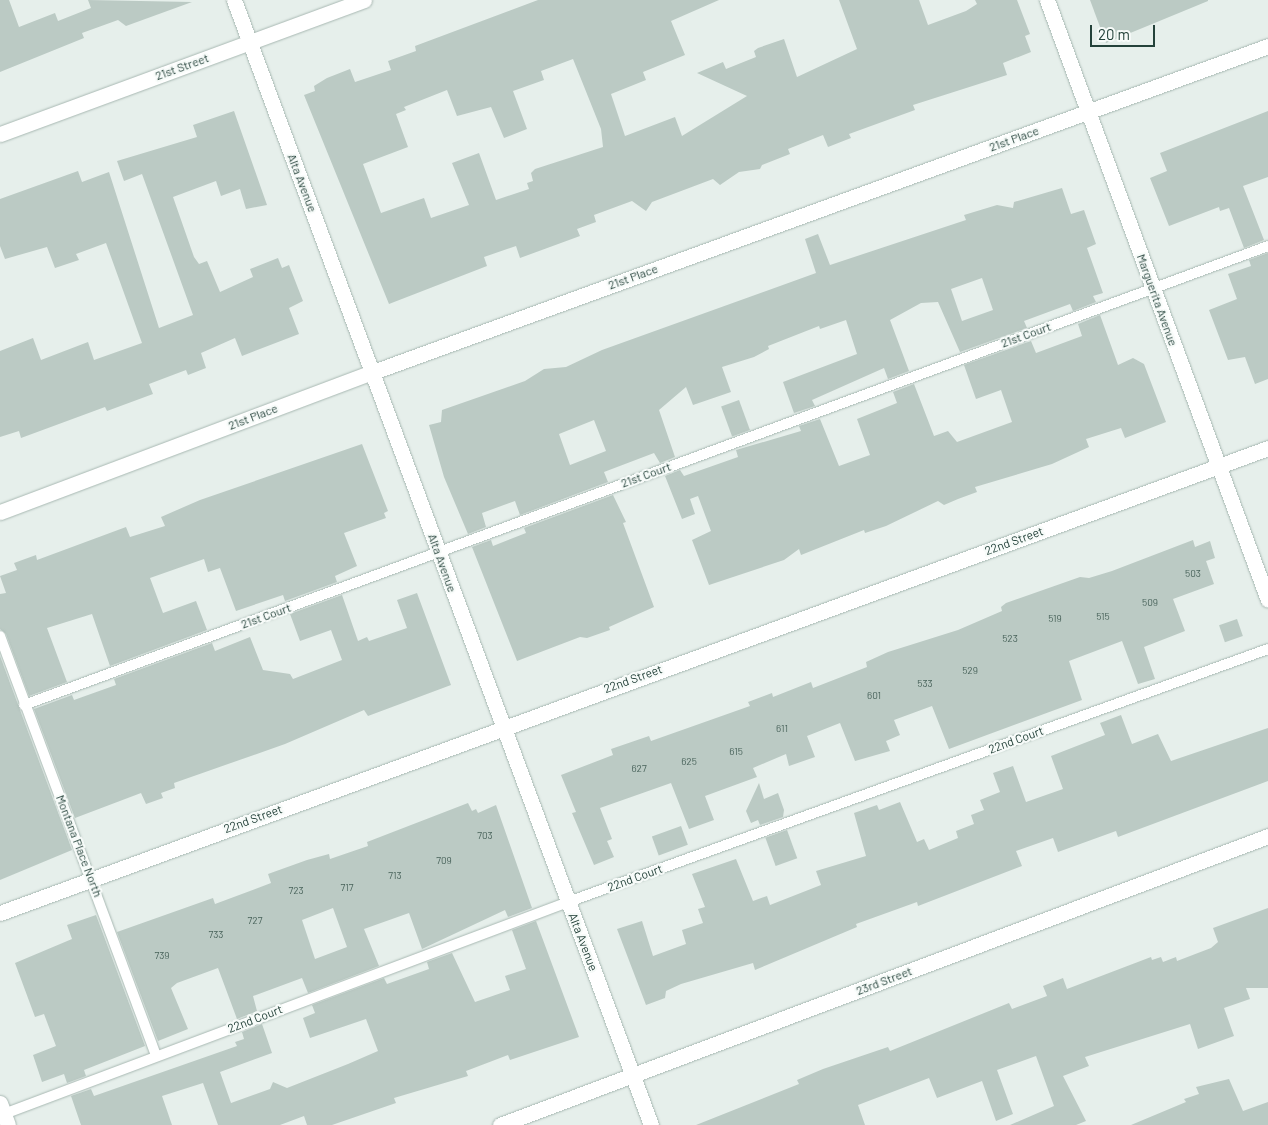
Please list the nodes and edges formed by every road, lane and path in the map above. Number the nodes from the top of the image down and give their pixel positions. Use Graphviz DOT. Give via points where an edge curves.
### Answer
graph roads {
  1 [pos="234,0"];
  2 [pos="364,0"];
  3 [pos="1047,0"];
  4 [pos="249,42"];
  5 [pos="1268,46"];
  6 [pos="1088,113"];
  7 [pos="0,134"];
  8 [pos="1268,246"];
  9 [pos="1153,289"];
  10 [pos="373,372"];
  11 [pos="1268,448"];
  12 [pos="1218,466"];
  13 [pos="0,512"];
  14 [pos="438,552"];
  15 [pos="1268,600"];
  16 [pos="0,636"];
  17 [pos="1268,649"];
  18 [pos="24,705"];
  19 [pos="503,726"];
  20 [pos="1268,836"];
  21 [pos="92,878"];
  22 [pos="568,902"];
  23 [pos="0,913"];
  24 [pos="156,1056"];
  25 [pos="633,1076"];
  26 [pos="4,1114"];
  27 [pos="500,1125"];
  28 [pos="651,1125"];
  1 -- 4 [label="street, Alta Avenue"];
  2 -- 4 [label="street, 21st Street"];
  3 -- 6 [label="street, Marguerita Avenue"];
  4 -- 7 [label="street, 21st Street"];
  4 -- 10 [label="street, Alta Avenue"];
  5 -- 6 [label="street, 21st Place"];
  6 -- 9 [label="street, Marguerita Avenue"];
  6 -- 10 [label="street, 21st Place"];
  8 -- 9 [label="lane, 21st Court"];
  9 -- 12 [label="street, Marguerita Avenue"];
  9 -- 14 [label="lane, 21st Court"];
  10 -- 13 [label="street, 21st Place"];
  10 -- 14 [label="street, Alta Avenue"];
  11 -- 12 [label="street, 22nd Street"];
  12 -- 15 [label="street, Marguerita Avenue"];
  12 -- 19 [label="street, 22nd Street"];
  14 -- 18 [label="lane, 21st Court"];
  14 -- 19 [label="street, Alta Avenue"];
  16 -- 18 [label="lane, Montana Place North"];
  17 -- 22 [label="lane, 22nd Court"];
  18 -- 21 [label="lane, Montana Place North"];
  19 -- 21 [label="street, 22nd Street"];
  19 -- 22 [label="street, Alta Avenue"];
  20 -- 25 [label="street, 23rd Street"];
  21 -- 23 [label="street, 22nd Street"];
  21 -- 24 [label="lane, Montana Place North"];
  22 -- 24 [label="lane, 22nd Court"];
  22 -- 25 [label="street, Alta Avenue"];
  24 -- 26 [label="lane, 22nd Court"];
  25 -- 27 [label="street, 23rd Street"];
  25 -- 28 [label="street, Alta Avenue"];
}
